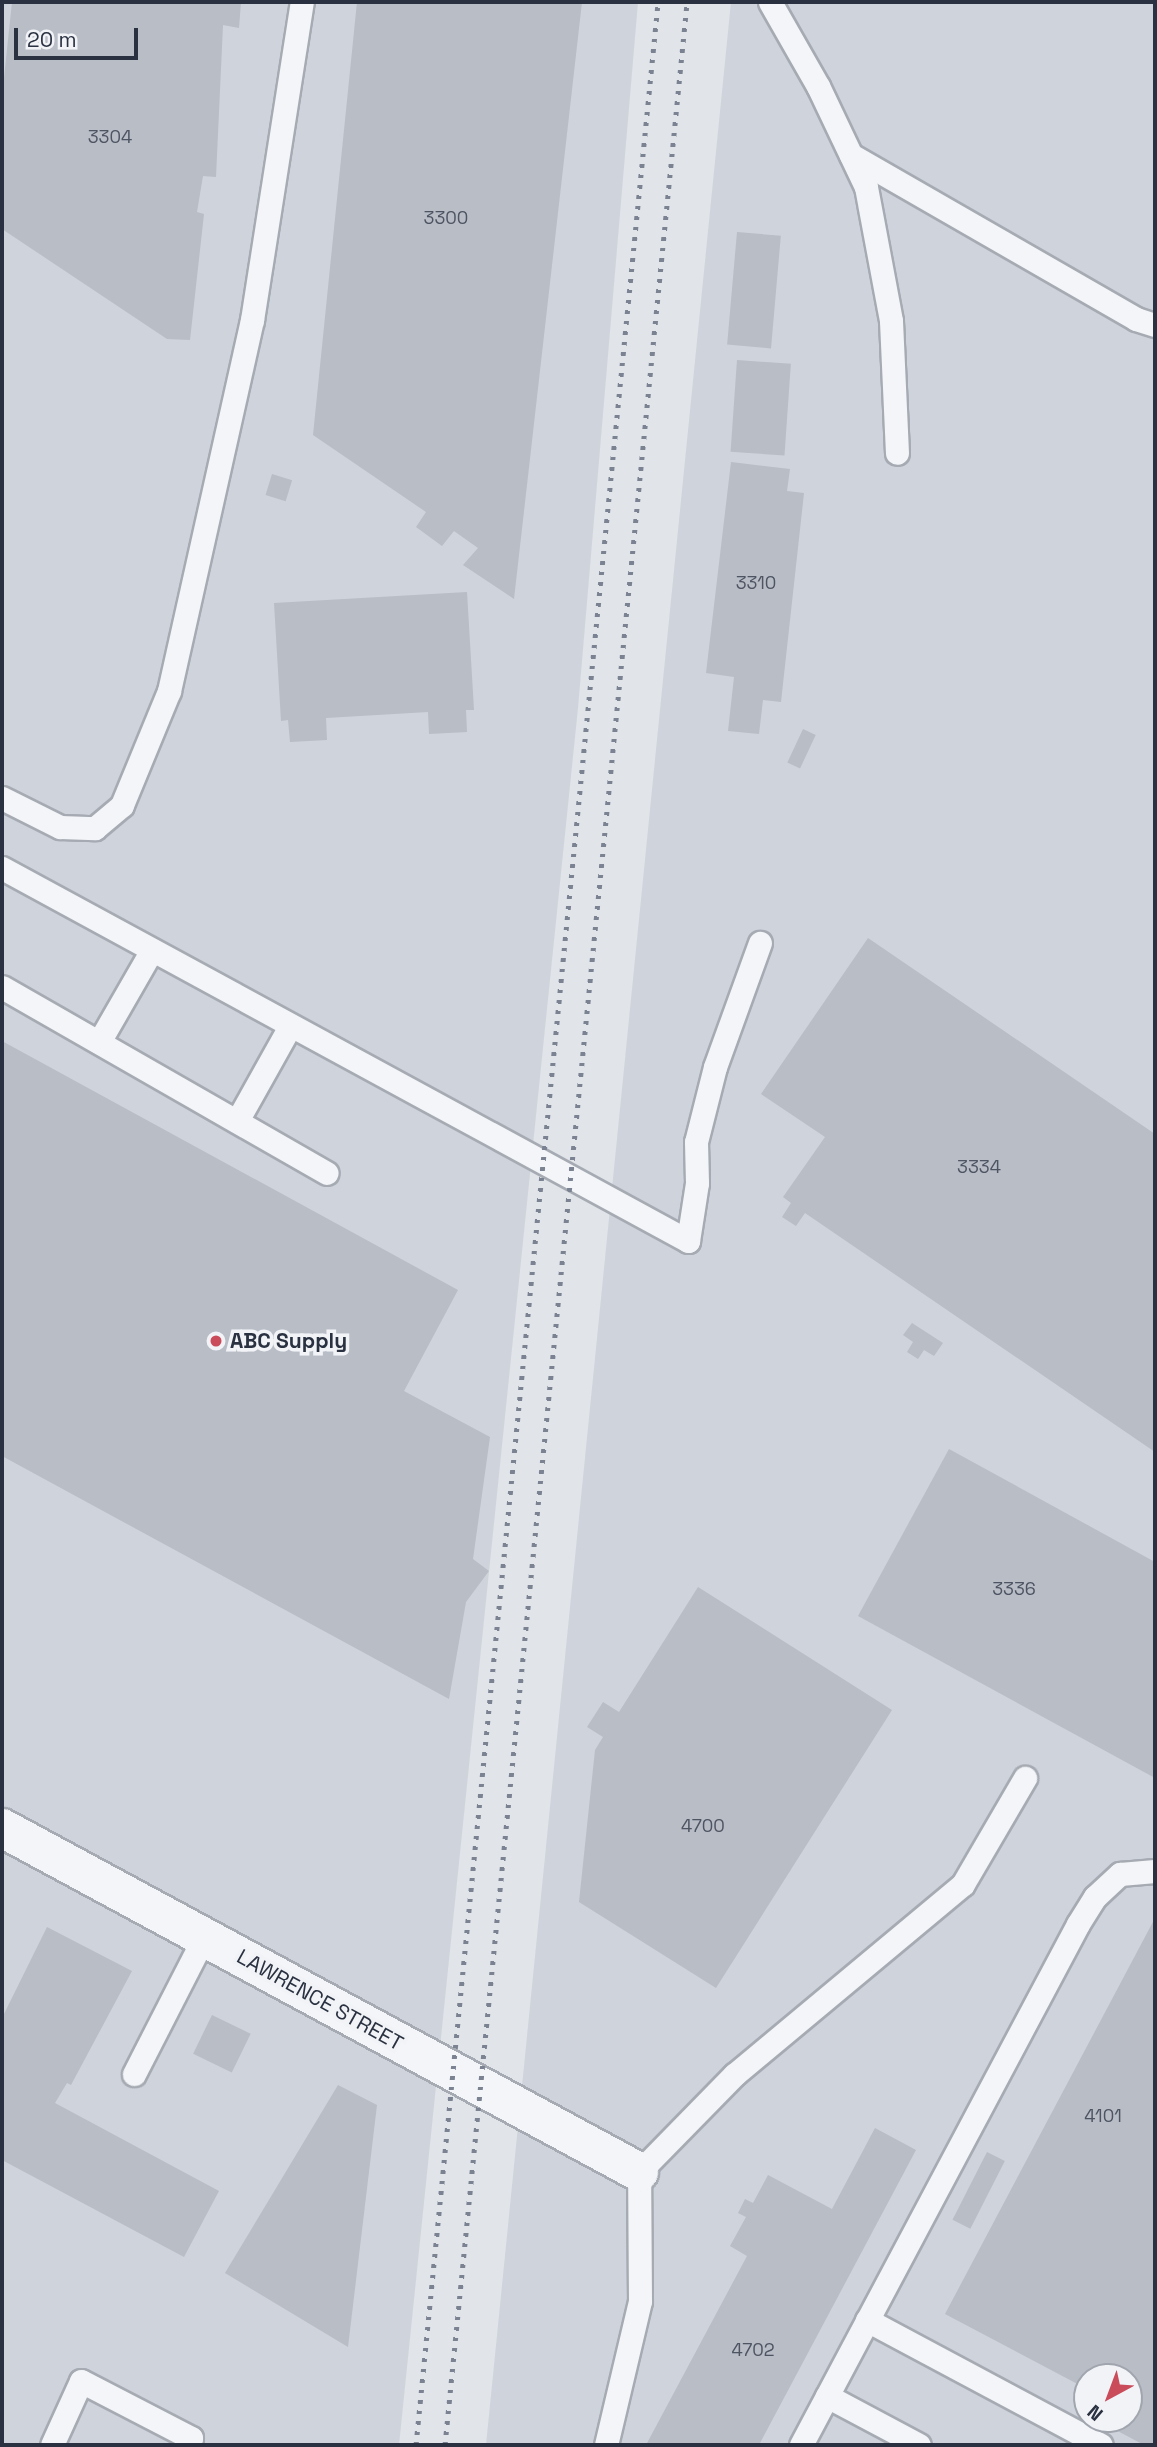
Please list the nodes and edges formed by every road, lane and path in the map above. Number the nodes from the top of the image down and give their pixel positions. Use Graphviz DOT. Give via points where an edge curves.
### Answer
graph roads {
  1 [pos="302,2"];
  2 [pos="770,2"];
  3 [pos="851,155"];
  4 [pos="1155,325"];
  5 [pos="897,453"];
  6 [pos="2,797"];
  7 [pos="2,869"];
  8 [pos="760,943"];
  9 [pos="152,950"];
  10 [pos="2,987"];
  11 [pos="290,1026"];
  12 [pos="99,1042"];
  13 [pos="237,1121"];
  14 [pos="327,1173"];
  15 [pos="1024,1778"];
  16 [pos="2,1828"];
  17 [pos="1155,1871"];
  18 [pos="204,1937"];
  19 [pos="134,2074"];
  20 [pos="639,2172"];
  21 [pos="867,2320"];
  22 [pos="827,2396"];
  23 [pos="1088,2442"];
  24 [pos="52,2445"];
  25 [pos="188,2445"];
  26 [pos="606,2445"];
  27 [pos="801,2445"];
  28 [pos="919,2445"];
  1 -- 6 [label="lane" via="252,320 169,691 122,805 95,828 60,827"];
  2 -- 3 [label="lane"];
  3 -- 4 [label="lane" via="1136,319"];
  3 -- 5 [label="lane" via="866,187 891,321"];
  7 -- 9 [label="lane"];
  8 -- 11 [label="lane" via="715,1067 696,1142 688,1241"];
  9 -- 11 [label="lane"];
  9 -- 12 [label="lane"];
  10 -- 12 [label="lane"];
  11 -- 13 [label="lane"];
  12 -- 13 [label="lane"];
  13 -- 14 [label="lane"];
  15 -- 20 [label="lane" via="963,1884 734,2075"];
  16 -- 18 [label="street, LAWRENCE STREET"];
  17 -- 21 [label="lane" via="1120,1874 1095,1898 1078,1924"];
  18 -- 19 [label="lane"];
  18 -- 20 [label="street, LAWRENCE STREET"];
  20 -- 26 [label="lane" via="639,2301"];
  21 -- 22 [label="lane"];
  21 -- 23 [label="lane"];
  22 -- 27 [label="lane"];
  22 -- 28 [label="lane"];
  24 -- 25 [label="lane" via="81,2381 191,2438"];
}
